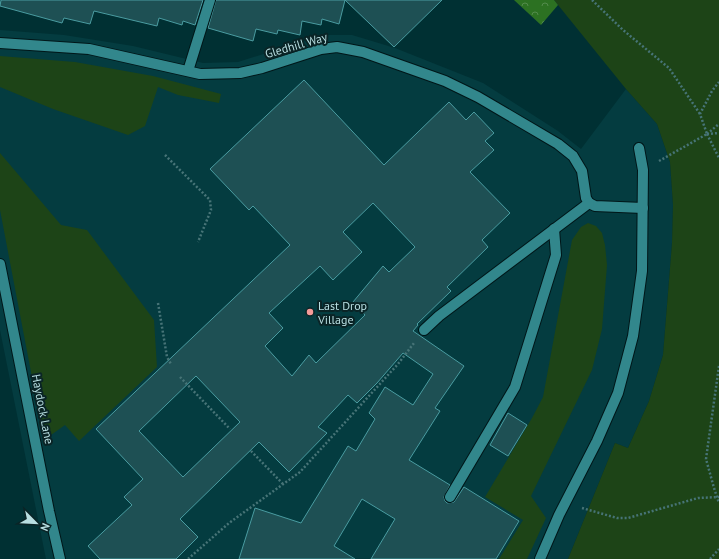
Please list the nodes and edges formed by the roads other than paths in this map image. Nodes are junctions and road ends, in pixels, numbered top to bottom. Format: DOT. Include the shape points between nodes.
graph roads {
  1 [pos="210,0"];
  2 [pos="0,43"];
  3 [pos="188,71"];
  4 [pos="639,148"];
  5 [pos="589,203"];
  6 [pos="644,208"];
  7 [pos="554,229"];
  8 [pos="0,264"];
  9 [pos="424,330"];
  10 [pos="450,497"];
  11 [pos="60,559"];
  12 [pos="540,559"];
  1 -- 3 [label="street"];
  2 -- 3 [label="street, Gledhill Way" via="89,49"];
  3 -- 5 [label="street, Gledhill Way" via="200,74 240,73 321,49 337,47 363,52 445,81 478,97 558,144 573,156 582,171"];
  4 -- 6 [label="street" via="643,170"];
  5 -- 6 [label="street" via="595,206"];
  5 -- 7 [label="street"];
  6 -- 12 [label="street" via="642,271 633,336 618,393"];
  7 -- 9 [label="street"];
  7 -- 10 [label="street" via="556,255 515,387"];
  8 -- 11 [label="street, Haydock Lane"];
}
